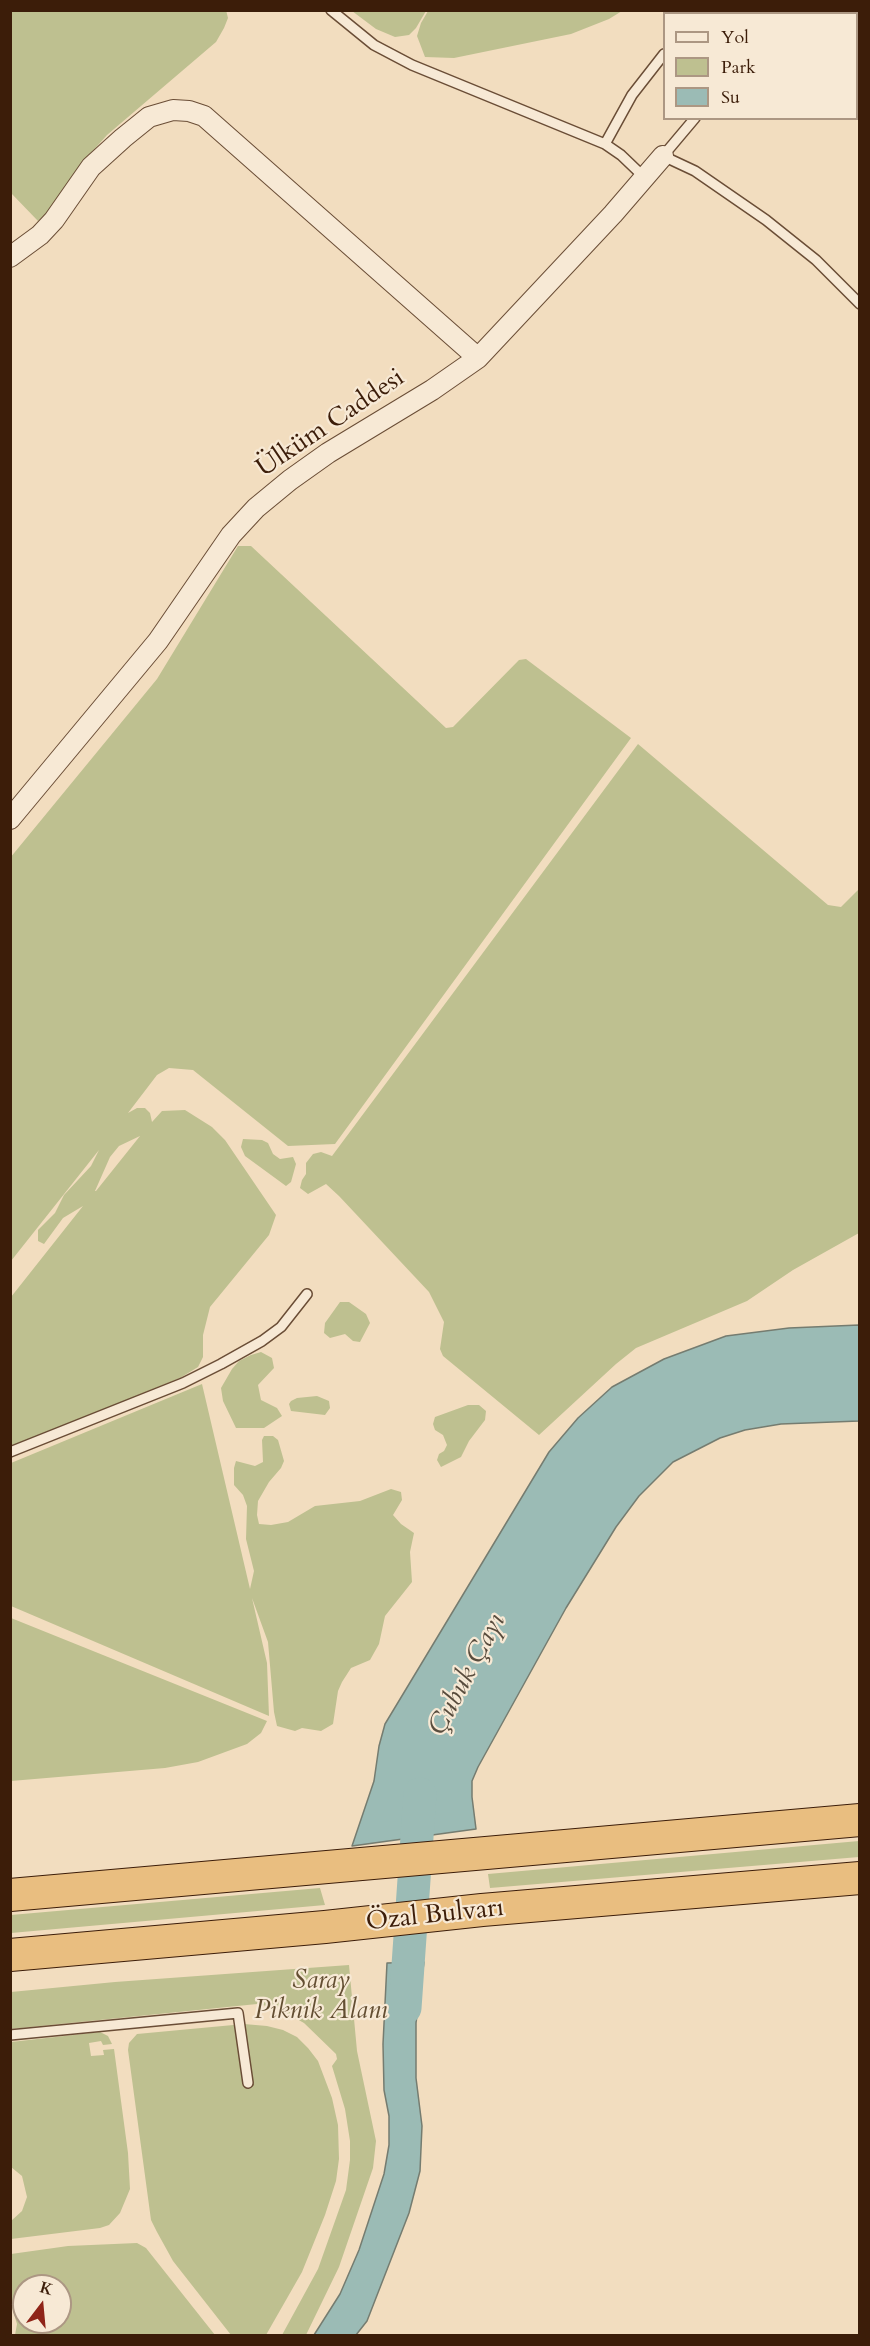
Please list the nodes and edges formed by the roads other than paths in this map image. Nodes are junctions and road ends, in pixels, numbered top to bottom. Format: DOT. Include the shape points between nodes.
graph roads {
  1 [pos="331,10"];
  2 [pos="663,55"];
  3 [pos="693,120"];
  4 [pos="605,144"];
  5 [pos="663,156"];
  6 [pos="645,178"];
  7 [pos="10,256"];
  8 [pos="860,304"];
  9 [pos="478,358"];
  10 [pos="10,819"];
  11 [pos="307,1294"];
  12 [pos="10,1452"];
  13 [pos="860,1820"];
  14 [pos="860,1878"];
  15 [pos="10,1895"];
  16 [pos="10,1955"];
  17 [pos="10,2035"];
  18 [pos="248,2083"];
  1 -- 4 [label="lane" via="374,45 412,65"];
  2 -- 4 [label="lane" via="632,95"];
  3 -- 5 [label="lane"];
  4 -- 6 [label="lane"];
  5 -- 6 [label="street, Ülküm Caddesi"];
  5 -- 8 [label="lane" via="695,171 766,220 816,260"];
  6 -- 9 [label="street, Ülküm Caddesi"];
  7 -- 9 [label="street" via="40,235 91,167 123,138 149,117 189,111 204,116"];
  9 -- 10 [label="street, Ülküm Caddesi" via="328,453 256,508 231,535 152,649"];
  11 -- 12 [label="lane" via="281,1327 221,1364"];
  13 -- 15 [label="highway"];
  14 -- 16 [label="highway, Özal Bulvarı"];
  17 -- 18 [label="lane" via="238,2013"];
}
